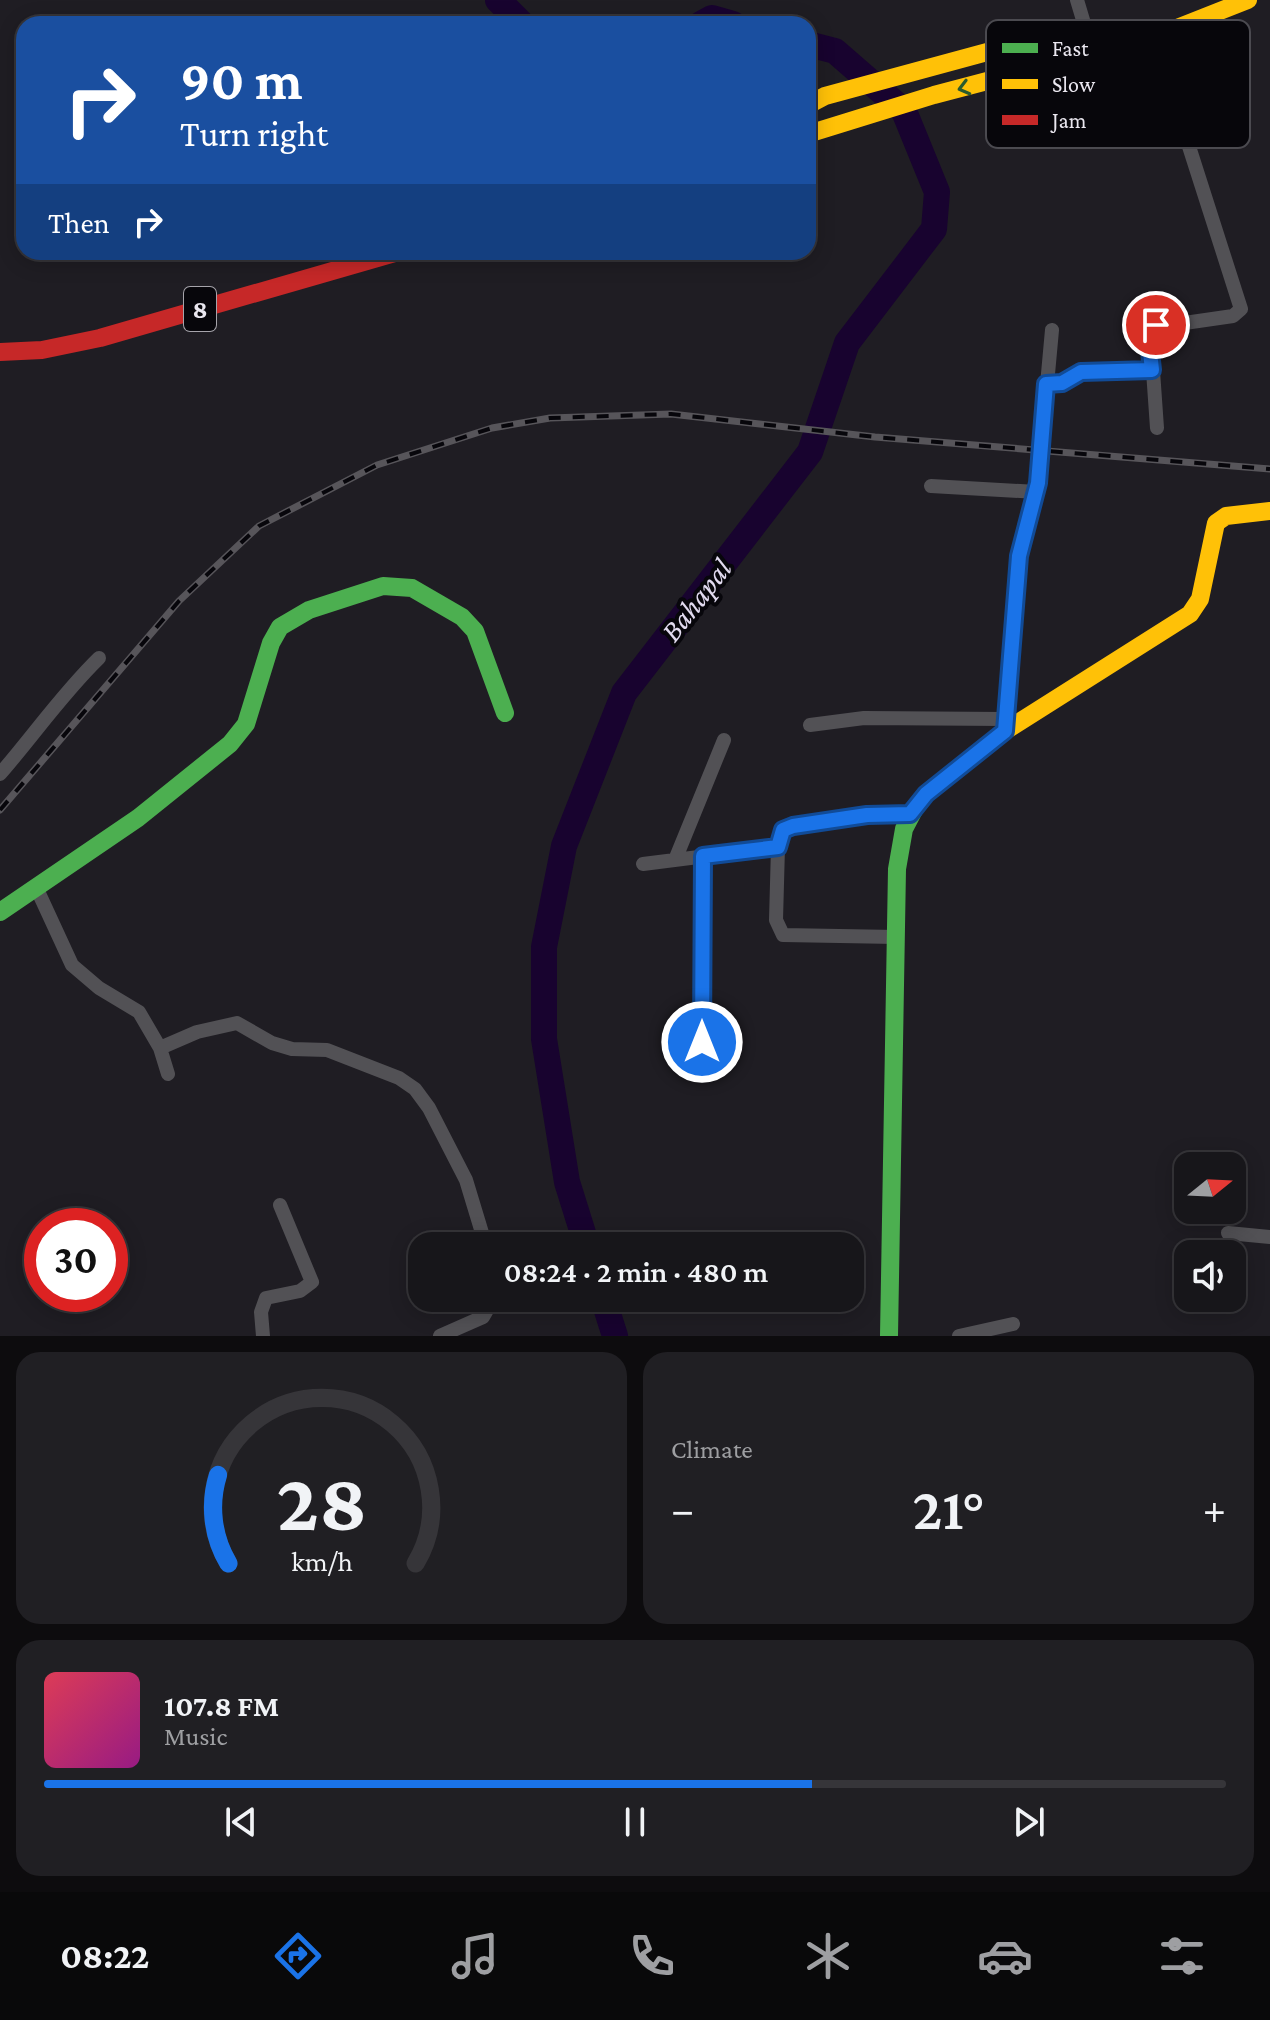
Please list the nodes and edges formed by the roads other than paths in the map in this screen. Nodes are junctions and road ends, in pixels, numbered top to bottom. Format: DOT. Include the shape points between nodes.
graph roads {
  1 [pos="1077,0"];
  2 [pos="1248,0"];
  3 [pos="1083,20"];
  4 [pos="1197,20"];
  5 [pos="986,52"];
  6 [pos="986,81"];
  7 [pos="816,100"];
  8 [pos="816,131"];
  9 [pos="1190,148"];
  10 [pos="370,260"];
  11 [pos="1052,330"];
  12 [pos="0,352"];
  13 [pos="1152,370"];
  14 [pos="1046,384"];
  15 [pos="1157,428"];
  16 [pos="931,486"];
  17 [pos="1037,492"];
  18 [pos="1270,511"];
  19 [pos="99,658"];
  20 [pos="505,713"];
  21 [pos="810,725"];
  22 [pos="1004,725"];
  23 [pos="724,740"];
  24 [pos="0,774"];
  25 [pos="910,814"];
  26 [pos="778,847"];
  27 [pos="703,856"];
  28 [pos="675,860"];
  29 [pos="643,864"];
  30 [pos="36,887"];
  31 [pos="0,912"];
  32 [pos="896,937"];
  33 [pos="702,1042"];
  34 [pos="160,1048"];
  35 [pos="168,1074"];
  36 [pos="280,1205"];
  37 [pos="482,1232"];
  38 [pos="1228,1233"];
  39 [pos="1270,1237"];
  40 [pos="486,1312"];
  41 [pos="1013,1324"];
  42 [pos="263,1336"];
  43 [pos="440,1336"];
  44 [pos="889,1336"];
  45 [pos="959,1336"];
  1 -- 3 [label="street"];
  2 -- 4 [label="main road"];
  5 -- 7 [label="main road"];
  6 -- 8 [label="main road, one-way"];
  9 -- 13 [label="street" via="1241,309 1233,316 1153,326 1148,333"];
  10 -- 12 [label="main road, 8" via="100,338"];
  11 -- 14 [label="street"];
  13 -- 14 [label="street" via="1081,372 1062,383"];
  13 -- 15 [label="street"];
  14 -- 17 [label="street"];
  16 -- 17 [label="street"];
  17 -- 22 [label="street" via="1019,556"];
  18 -- 22 [label="main road" via="1226,516 1216,523 1200,599 1190,614"];
  19 -- 24 [label="street" via="62,695"];
  20 -- 30 [label="main road" via="475,631 462,617 412,588 383,586 309,610 280,627 246,724 230,744 138,818"];
  21 -- 22 [label="street" via="864,718"];
  22 -- 25 [label="main road"];
  23 -- 28 [label="street"];
  25 -- 26 [label="street" via="793,826 783,830"];
  25 -- 32 [label="main road" via="899,851"];
  26 -- 27 [label="street"];
  26 -- 32 [label="street" via="776,920 783,935"];
  27 -- 28 [label="street"];
  27 -- 33 [label="street"];
  28 -- 29 [label="street"];
  30 -- 31 [label="main road"];
  30 -- 34 [label="street" via="72,965 139,1012"];
  32 -- 44 [label="main road"];
  34 -- 35 [label="street"];
  34 -- 37 [label="street" via="237,1023 272,1043 327,1050 399,1078 415,1089 466,1180"];
  36 -- 42 [label="street" via="312,1282 300,1291 266,1298"];
  38 -- 39 [label="street"];
  40 -- 43 [label="street"];
  41 -- 45 [label="street"];
}
